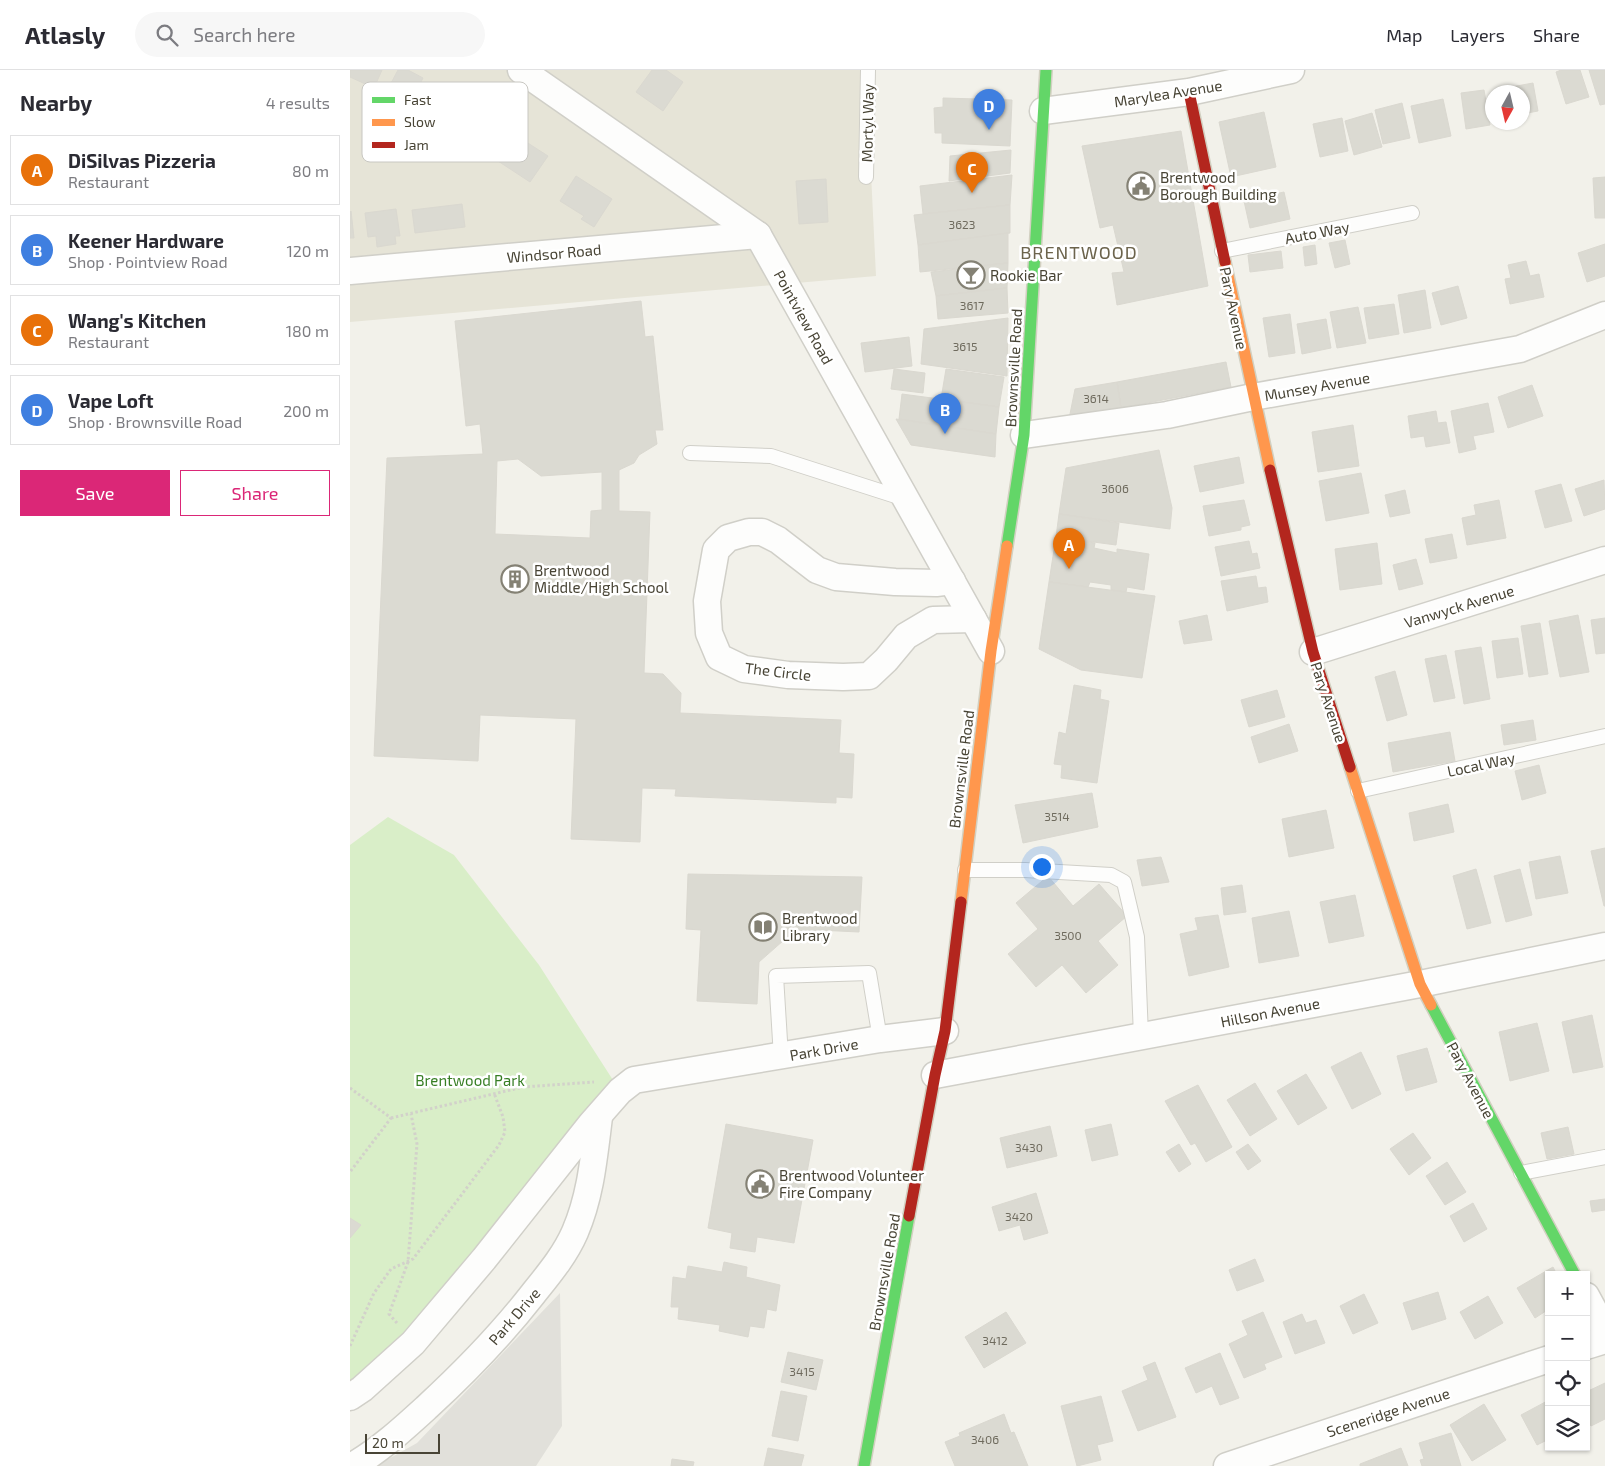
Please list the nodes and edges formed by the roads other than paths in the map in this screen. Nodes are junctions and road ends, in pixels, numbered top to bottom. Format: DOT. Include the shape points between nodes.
graph roads {
  1 [pos="521,70"];
  2 [pos="868,70"];
  3 [pos="1046,70"];
  4 [pos="1291,70"];
  5 [pos="1189,92"];
  6 [pos="1043,111"];
  7 [pos="866,177"];
  8 [pos="1412,213"];
  9 [pos="758,235"];
  10 [pos="1222,251"];
  11 [pos="350,270"];
  12 [pos="1605,315"];
  13 [pos="1253,397"];
  14 [pos="1024,435"];
  15 [pos="690,453"];
  16 [pos="906,499"];
  17 [pos="1605,560"];
  18 [pos="952,581"];
  19 [pos="973,619"];
  20 [pos="991,650"];
  21 [pos="1313,652"];
  22 [pos="1605,736"];
  23 [pos="1358,791"];
  24 [pos="965,870"];
  25 [pos="1605,946"];
  26 [pos="1420,984"];
  27 [pos="946,1031"];
  28 [pos="1141,1036"];
  29 [pos="880,1039"];
  30 [pos="781,1057"];
  31 [pos="935,1075"];
  32 [pos="599,1117"];
  33 [pos="1605,1157"];
  34 [pos="1520,1173"];
  35 [pos="1573,1271"];
  36 [pos="1590,1303"];
  37 [pos="1605,1331"];
  38 [pos="1605,1340"];
  39 [pos="1590,1345"];
  40 [pos="1545,1360"];
  41 [pos="350,1396"];
  42 [pos="352,1466"];
  43 [pos="864,1466"];
  44 [pos="1227,1466"];
  1 -- 9 [label="street, Pointview Road"];
  2 -- 7 [label="lane, Mortyl Way"];
  3 -- 6 [label="main road, Brownsville Road"];
  4 -- 5 [label="street, Marylea Avenue"];
  5 -- 6 [label="street, Marylea Avenue"];
  5 -- 10 [label="main road, Pary Avenue"];
  6 -- 14 [label="main road, Brownsville Road"];
  8 -- 10 [label="lane, Auto Way"];
  9 -- 11 [label="street, Windsor Road"];
  9 -- 16 [label="street, Pointview Road"];
  10 -- 13 [label="main road, Pary Avenue"];
  12 -- 13 [label="street, Munsey Avenue" via="1520,349"];
  13 -- 14 [label="street, Munsey Avenue" via="1167,415"];
  13 -- 21 [label="main road, Pary Avenue"];
  14 -- 20 [label="main road, Brownsville Road"];
  15 -- 16 [label="lane" via="771,456"];
  16 -- 18 [label="street, Pointview Road"];
  17 -- 21 [label="street, Vanwyck Avenue"];
  18 -- 19 [label="street, Pointview Road"];
  18 -- 19 [label="street, The Circle" via="895,582 836,577 817,570 778,540 762,532 749,532 728,538 716,550 707,601 709,633 719,657 744,669 788,675 869,676 906,636 933,620"];
  19 -- 20 [label="street, Pointview Road"];
  20 -- 24 [label="main road, Brownsville Road"];
  21 -- 23 [label="main road, Pary Avenue"];
  22 -- 23 [label="lane, Local Way"];
  23 -- 26 [label="main road, Pary Avenue"];
  24 -- 27 [label="main road, Brownsville Road"];
  24 -- 28 [label="lane" via="1111,875 1124,882 1137,937"];
  25 -- 26 [label="street, Hillson Avenue"];
  26 -- 28 [label="street, Hillson Avenue"];
  26 -- 34 [label="main road, Pary Avenue"];
  27 -- 29 [label="street, Park Drive"];
  27 -- 31 [label="main road, Brownsville Road"];
  28 -- 31 [label="street, Hillson Avenue"];
  29 -- 30 [label="street, Park Drive"];
  29 -- 30 [label="lane" via="869,973 776,976"];
  30 -- 32 [label="street, Park Drive" via="634,1080 620,1091"];
  31 -- 43 [label="main road, Brownsville Road"];
  32 -- 41 [label="street" via="413,1343"];
  32 -- 42 [label="street, Park Drive" via="585,1206 560,1260 515,1317 460,1376 404,1428"];
  33 -- 34 [label="lane"];
  34 -- 35 [label="main road, Pary Avenue"];
  36 -- 37 [label="street"];
  38 -- 39 [label="street"];
  40 -- 44 [label="street, Sceneridge Avenue"];
}
